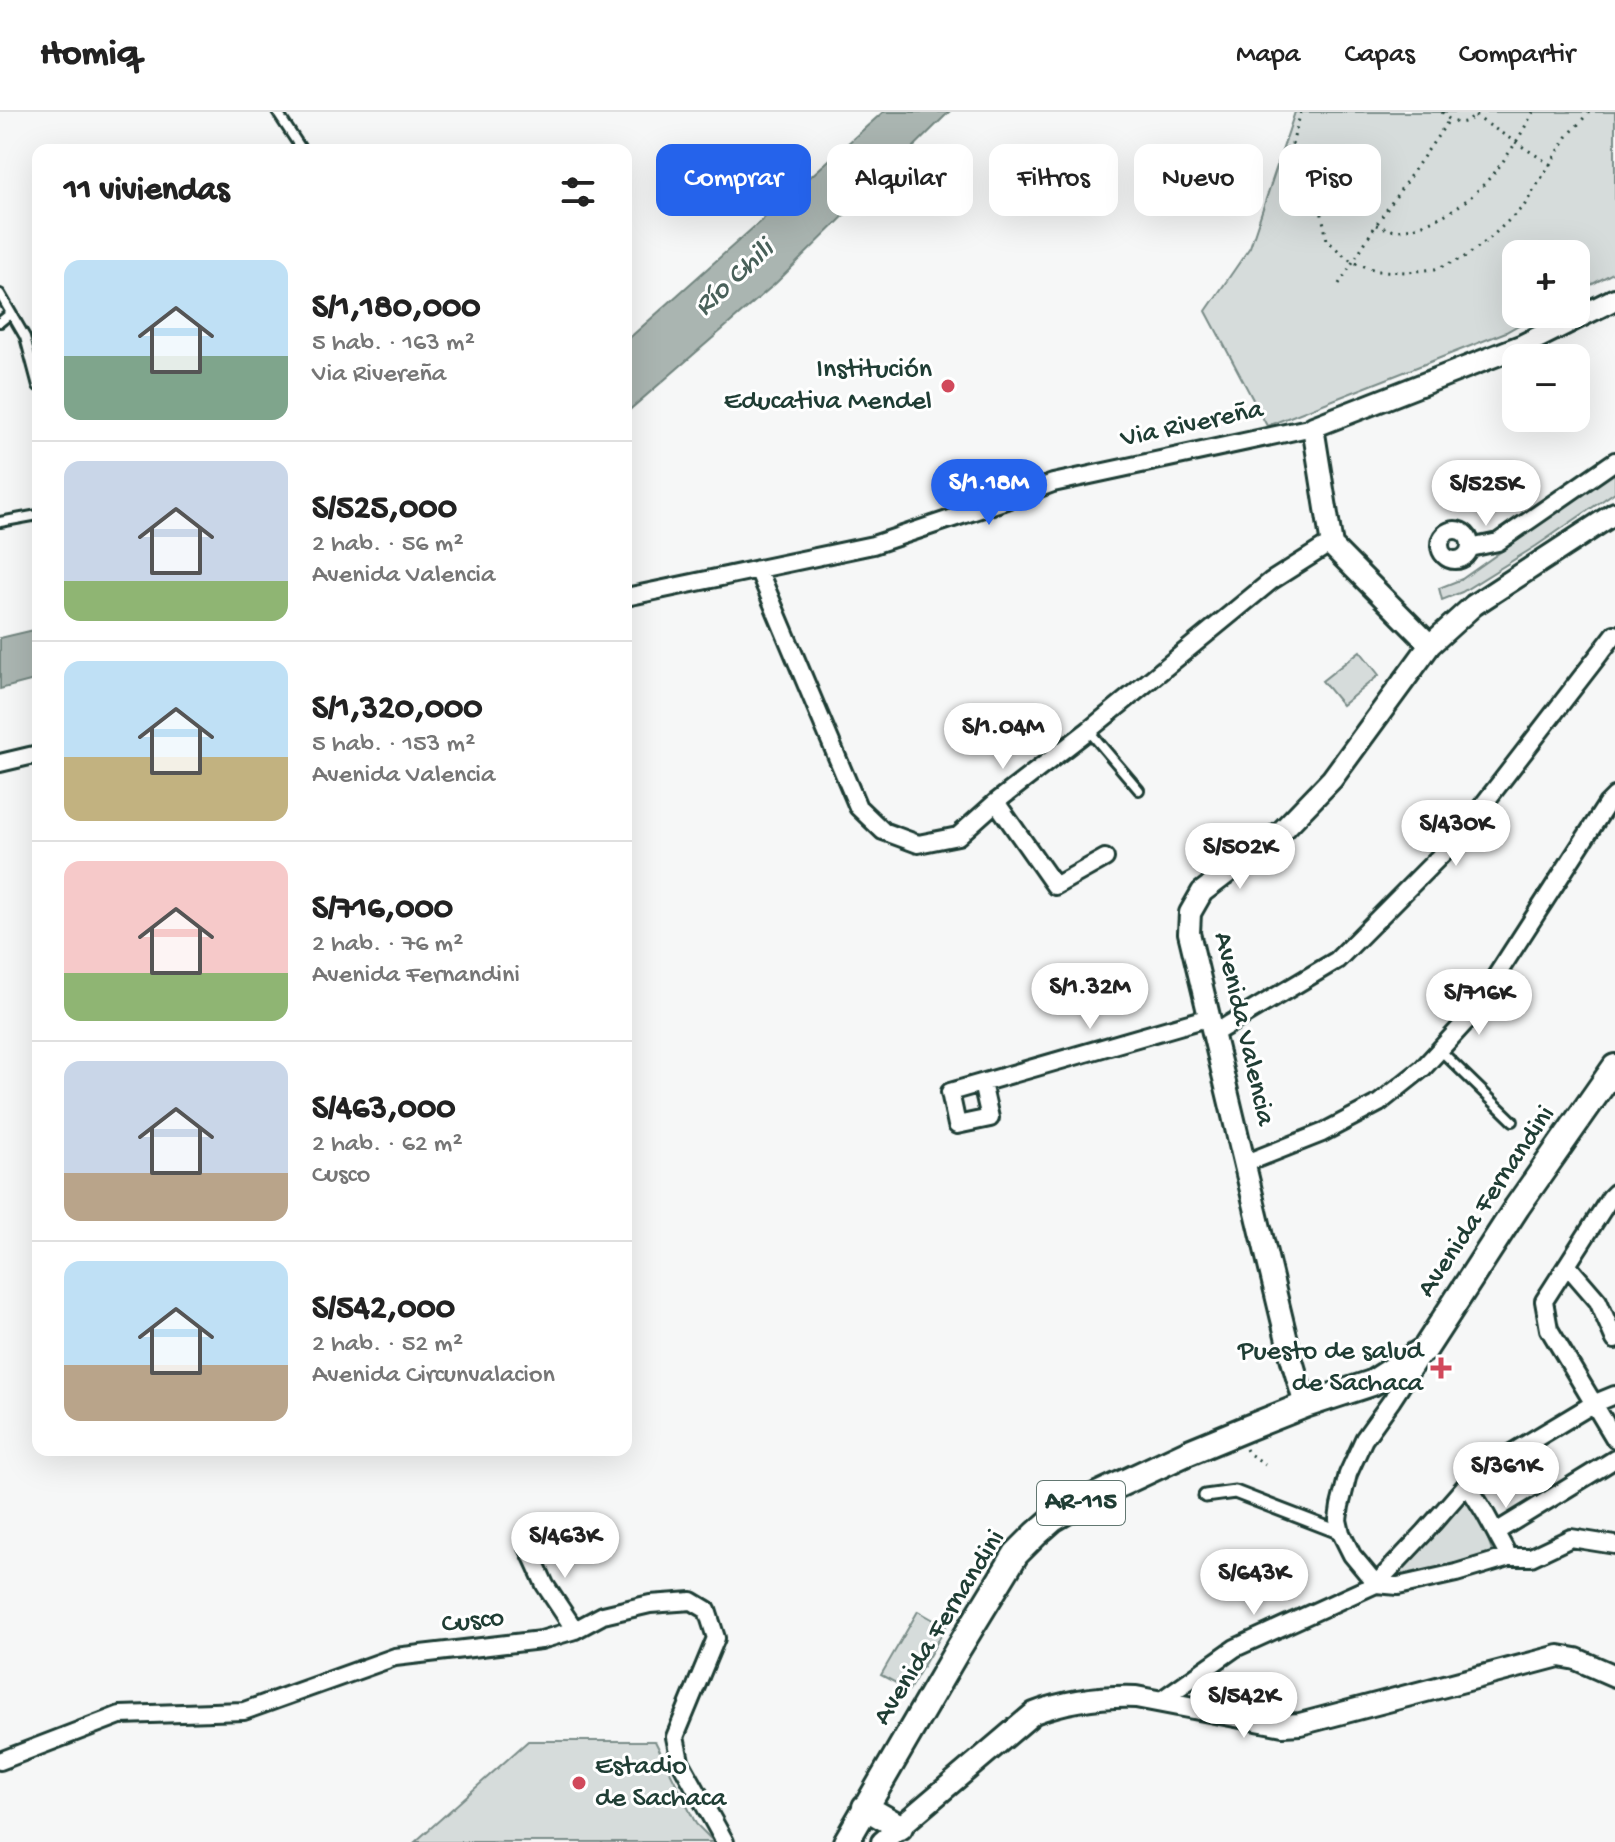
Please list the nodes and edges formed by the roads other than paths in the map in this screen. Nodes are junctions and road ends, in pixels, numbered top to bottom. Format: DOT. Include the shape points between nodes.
graph roads {
  1 [pos="277,112"];
  2 [pos="298,144"];
  3 [pos="0,294"];
  4 [pos="1615,299"];
  5 [pos="11,313"];
  6 [pos="0,322"];
  7 [pos="27,345"];
  8 [pos="32,345"];
  9 [pos="32,364"];
  10 [pos="1313,427"];
  11 [pos="1615,461"];
  12 [pos="1615,513"];
  13 [pos="32,516"];
  14 [pos="0,522"];
  15 [pos="1332,546"];
  16 [pos="1470,548"];
  17 [pos="758,569"];
  18 [pos="632,596"];
  19 [pos="1615,634"];
  20 [pos="1430,645"];
  21 [pos="1089,730"];
  22 [pos="32,755"];
  23 [pos="0,763"];
  24 [pos="1139,790"];
  25 [pos="1615,796"];
  26 [pos="996,802"];
  27 [pos="1105,858"];
  28 [pos="1212,1025"];
  29 [pos="1440,1050"];
  30 [pos="1615,1067"];
  31 [pos="982,1083"];
  32 [pos="1513,1121"];
  33 [pos="1246,1163"];
  34 [pos="1615,1193"];
  35 [pos="1567,1265"];
  36 [pos="1615,1340"];
  37 [pos="1425,1349"];
  38 [pos="1615,1395"];
  39 [pos="1593,1404"];
  40 [pos="1305,1405"];
  41 [pos="1615,1439"];
  42 [pos="1615,1459"];
  43 [pos="1467,1484"];
  44 [pos="1205,1496"];
  45 [pos="1496,1532"];
  46 [pos="1341,1533"];
  47 [pos="527,1545"];
  48 [pos="1615,1545"];
  49 [pos="1509,1557"];
  50 [pos="1376,1584"];
  51 [pos="575,1630"];
  52 [pos="1615,1676"];
  53 [pos="1160,1701"];
  54 [pos="0,1761"];
  55 [pos="865,1807"];
  56 [pos="891,1834"];
  57 [pos="725,1842"];
  58 [pos="846,1842"];
  1 -- 2 [label="lane"];
  3 -- 5 [label="lane"];
  4 -- 10 [label="street, Via Rivereña" via="1523,345"];
  5 -- 6 [label="lane"];
  5 -- 7 [label="lane"];
  7 -- 8 [label="lane"];
  7 -- 9 [label="lane"];
  10 -- 15 [label="street"];
  10 -- 17 [label="street, Via Rivereña" via="1053,483 873,545"];
  11 -- 16 [label="street" via="1498,542"];
  12 -- 20 [label="street, Avenida Valencia" via="1474,605"];
  13 -- 14 [label="lane"];
  15 -- 20 [label="street"];
  15 -- 21 [label="street" via="1271,581"];
  17 -- 18 [label="street, Via Rivereña"];
  17 -- 26 [label="street" via="858,807 883,831 918,844 958,836"];
  19 -- 28 [label="street" via="1456,840 1337,960"];
  20 -- 28 [label="street, Avenida Valencia" via="1332,779 1282,831 1202,892 1190,913 1189,933"];
  21 -- 24 [label="lane"];
  21 -- 26 [label="street"];
  22 -- 23 [label="street"];
  25 -- 29 [label="street" via="1469,1018"];
  26 -- 27 [label="street" via="1055,886"];
  28 -- 31 [label="street"];
  28 -- 33 [label="street, Avenida Valencia"];
  29 -- 32 [label="lane"];
  29 -- 33 [label="street" via="1379,1103"];
  30 -- 37 [label="main road, Avenida Fernandini / AR-115"];
  33 -- 40 [label="street, Avenida Valencia"];
  34 -- 35 [label="street"];
  35 -- 36 [label="street" via="1598,1301"];
  35 -- 39 [label="street" via="1544,1301 1549,1329"];
  37 -- 40 [label="main road, Avenida Fernandini / AR-115" via="1372,1383"];
  37 -- 46 [label="street" via="1364,1439 1348,1474 1338,1520"];
  38 -- 39 [label="street"];
  39 -- 41 [label="street"];
  39 -- 43 [label="street"];
  40 -- 55 [label="main road, Avenida Fernandini / AR-115" via="1084,1501 1036,1534 1016,1554"];
  42 -- 45 [label="street"];
  43 -- 45 [label="street"];
  43 -- 50 [label="street"];
  44 -- 46 [label="street" via="1235,1492"];
  45 -- 49 [label="street"];
  46 -- 50 [label="street"];
  47 -- 51 [label="street"];
  48 -- 49 [label="street" via="1571,1538 1531,1557"];
  49 -- 50 [label="street" via="1398,1586"];
  50 -- 53 [label="street" via="1235,1648"];
  51 -- 54 [label="street, Cusco" via="541,1640 395,1657 244,1711 120,1715"];
  51 -- 57 [label="street, Cusco" via="603,1615 650,1604 692,1601 707,1610 716,1638 675,1737 680,1761"];
  52 -- 53 [label="street" via="1559,1656 1283,1725"];
  53 -- 56 [label="street" via="1114,1696 1034,1713"];
  55 -- 56 [label="main road"];
  55 -- 58 [label="main road, Avenida Fernandini / AR-115"];
}
